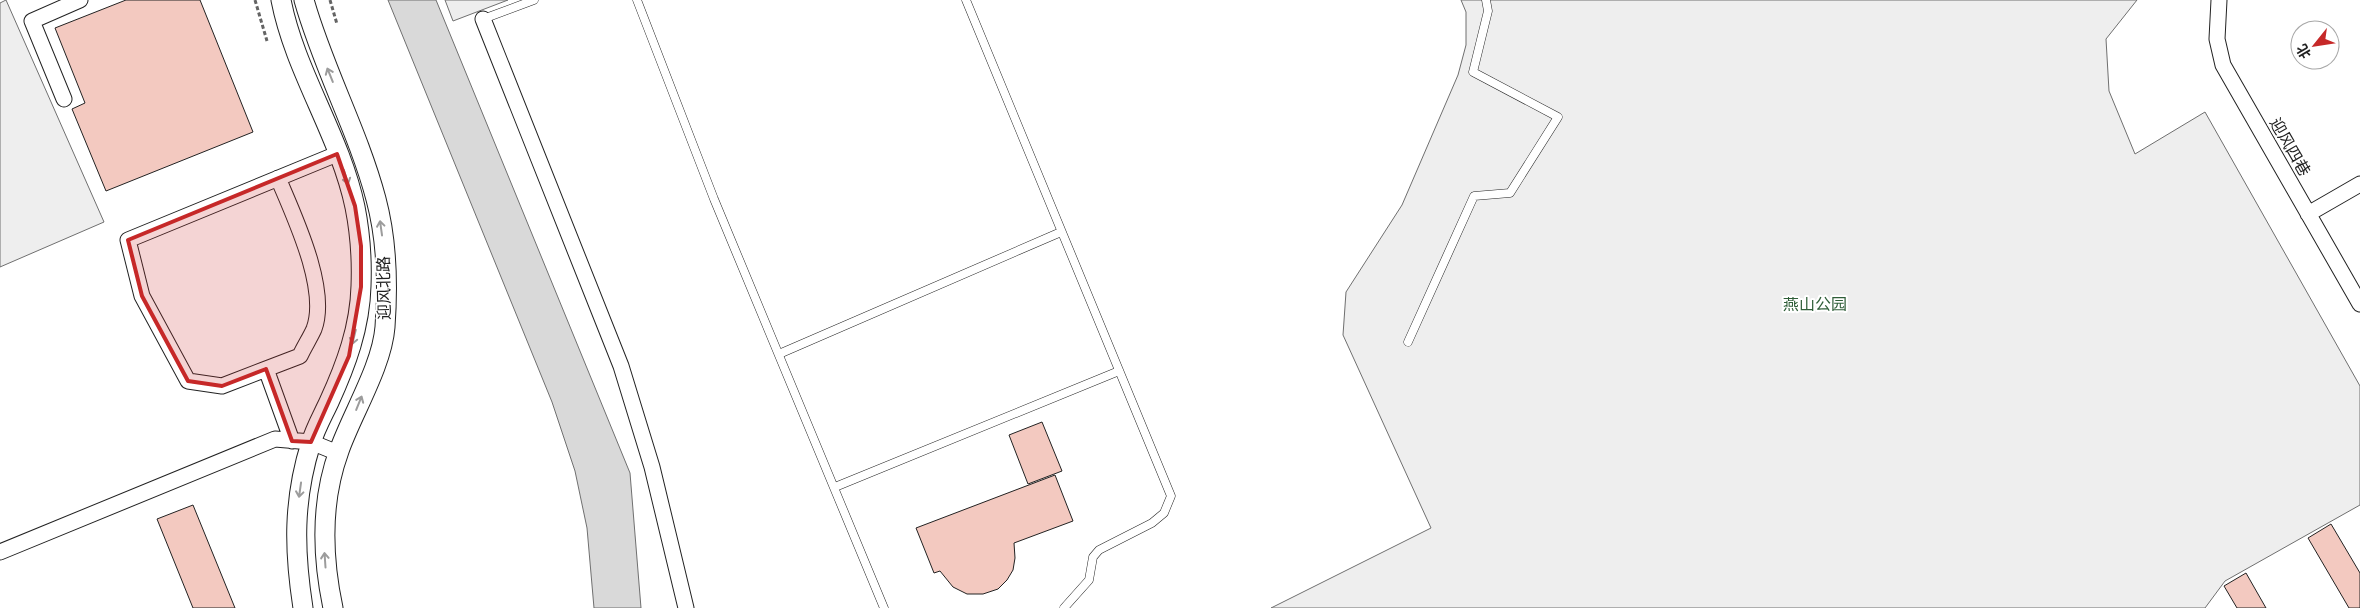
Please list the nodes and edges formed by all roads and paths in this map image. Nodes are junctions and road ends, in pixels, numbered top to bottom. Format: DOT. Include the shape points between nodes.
graph roads {
  1 [pos="80,0"];
  2 [pos="255,0"];
  3 [pos="281,0"];
  4 [pos="304,0"];
  5 [pos="330,0"];
  6 [pos="534,0"];
  7 [pos="637,0"];
  8 [pos="966,0"];
  9 [pos="1486,0"];
  10 [pos="2219,0"];
  11 [pos="482,19"];
  12 [pos="337,24"];
  13 [pos="266,41"];
  14 [pos="64,99"];
  15 [pos="337,154"];
  16 [pos="278,178"];
  17 [pos="2360,184"];
  18 [pos="2308,214"];
  19 [pos="1061,232"];
  20 [pos="2360,304"];
  21 [pos="1408,342"];
  22 [pos="779,354"];
  23 [pos="266,369"];
  24 [pos="1120,371"];
  25 [pos="292,441"];
  26 [pos="311,442"];
  27 [pos="338,452"];
  28 [pos="835,487"];
  29 [pos="0,552"];
  30 [pos="303,608"];
  31 [pos="333,608"];
  32 [pos="686,608"];
  33 [pos="884,608"];
  34 [pos="1064,608"];
  1 -- 14 [label="street" via="32,21"];
  2 -- 13 [label="path"];
  3 -- 15 [label="street, 迎风北路" via="301,68"];
  27 -- 4 [label="street, 迎风北路, one-way" via="375,365 385,331 388,290 377,201"];
  5 -- 12 [label="path"];
  6 -- 11 [label="lane"];
  7 -- 22 [label="lane"];
  8 -- 19 [label="lane"];
  9 -- 21 [label="lane" via="1488,11 1473,72 1558,117 1510,193 1474,196"];
  10 -- 18 [label="street, 迎风四巷" via="2216,39 2223,65"];
  11 -- 32 [label="street" via="621,366 652,467"];
  15 -- 16 [label="street"];
  15 -- 26 [label="street, 迎风北路, one-way" via="355,206 361,287 349,356"];
  16 -- 23 [label="street" via="302,236 317,290 315,327 300,356"];
  16 -- 23 [label="street" via="128,240 142,296 188,380 222,386"];
  17 -- 18 [label="street"];
  18 -- 20 [label="street, 迎风四巷"];
  19 -- 22 [label="lane"];
  19 -- 24 [label="lane"];
  22 -- 28 [label="lane"];
  23 -- 25 [label="street"];
  24 -- 28 [label="lane"];
  24 -- 34 [label="lane" via="1171,496 1164,513 1152,523 1099,550 1093,557 1089,580"];
  25 -- 26 [label="street"];
  25 -- 29 [label="street" via="275,440"];
  26 -- 27 [label="street"];
  26 -- 30 [label="street, 迎风北路, one-way" via="300,485 295,530"];
  31 -- 27 [label="street, 迎风北路, one-way" via="326,573 323,529"];
  28 -- 33 [label="lane"];
}
